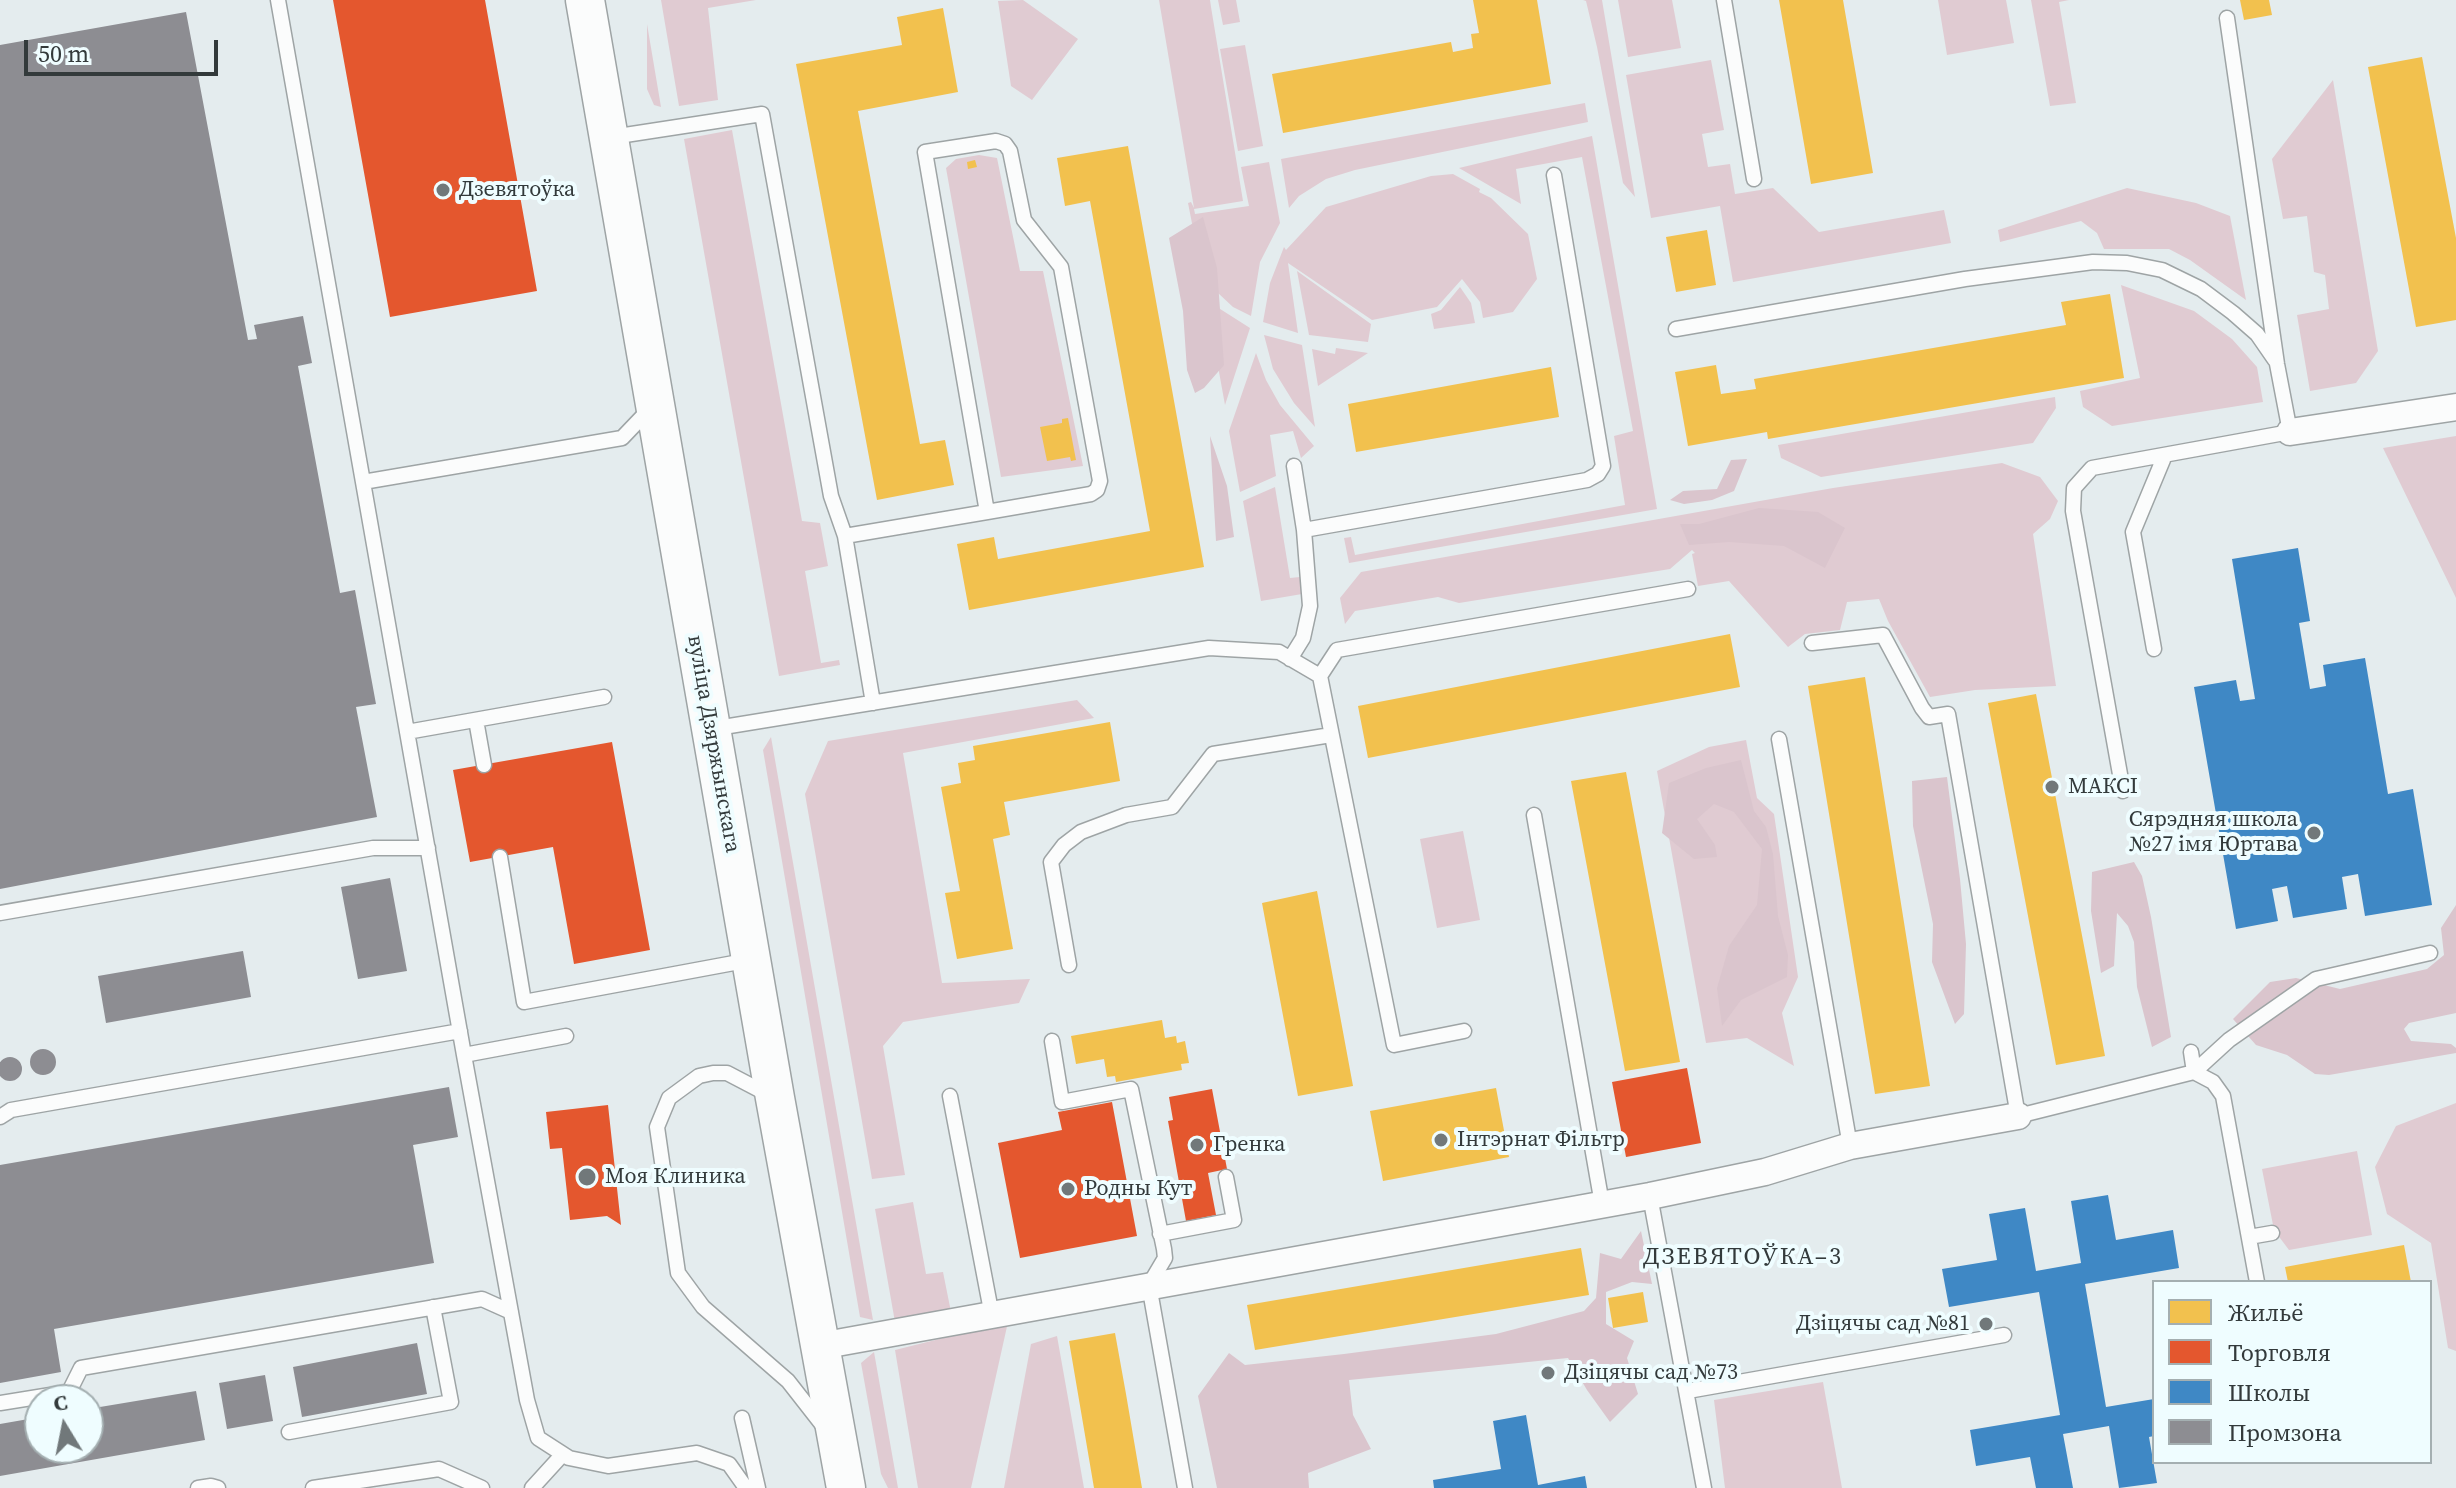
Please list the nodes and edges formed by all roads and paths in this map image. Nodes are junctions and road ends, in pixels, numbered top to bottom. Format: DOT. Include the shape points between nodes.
graph roads {
  1 [pos="278,0"];
  2 [pos="585,0"];
  3 [pos="1724,0"];
  4 [pos="2227,18"];
  5 [pos="608,137"];
  6 [pos="1554,175"];
  7 [pos="1754,179"];
  8 [pos="1676,329"];
  9 [pos="2277,364"];
  10 [pos="649,374"];
  11 [pos="2456,407"];
  12 [pos="2290,432"];
  13 [pos="2165,455"];
  14 [pos="1294,466"];
  15 [pos="363,482"];
  16 [pos="987,512"];
  17 [pos="1304,530"];
  18 [pos="845,536"];
  19 [pos="1688,589"];
  20 [pos="1812,643"];
  21 [pos="2154,649"];
  22 [pos="1290,659"];
  23 [pos="1320,676"];
  24 [pos="604,697"];
  25 [pos="873,703"];
  26 [pos="476,720"];
  27 [pos="711,729"];
  28 [pos="407,732"];
  29 [pos="1331,735"];
  30 [pos="1779,739"];
  31 [pos="484,765"];
  32 [pos="2123,791"];
  33 [pos="1534,815"];
  34 [pos="428,848"];
  35 [pos="500,857"];
  36 [pos="0,913"];
  37 [pos="2430,953"];
  38 [pos="733,964"];
  39 [pos="1069,965"];
  40 [pos="460,1031"];
  41 [pos="1464,1031"];
  42 [pos="566,1036"];
  43 [pos="1052,1041"];
  44 [pos="2191,1052"];
  45 [pos="464,1055"];
  46 [pos="2194,1072"];
  47 [pos="950,1096"];
  48 [pos="775,1098"];
  49 [pos="2018,1116"];
  50 [pos="0,1117"];
  51 [pos="1850,1146"];
  52 [pos="1226,1177"];
  53 [pos="1650,1196"];
  54 [pos="1602,1204"];
  55 [pos="2272,1233"];
  56 [pos="1160,1234"];
  57 [pos="2249,1237"];
  58 [pos="2257,1280"];
  59 [pos="1149,1285"];
  60 [pos="433,1307"];
  61 [pos="511,1312"];
  62 [pos="992,1316"];
  63 [pos="2004,1335"];
  64 [pos="820,1346"];
  65 [pos="1688,1391"];
  66 [pos="0,1403"];
  67 [pos="742,1418"];
  68 [pos="289,1432"];
  69 [pos="838,1444"];
  70 [pos="563,1454"];
  71 [pos="198,1488"];
  72 [pos="218,1488"];
  73 [pos="313,1488"];
  74 [pos="482,1488"];
  75 [pos="532,1488"];
  76 [pos="746,1488"];
  77 [pos="758,1488"];
  78 [pos="846,1488"];
  79 [pos="1185,1488"];
  80 [pos="1704,1488"];
  1 -- 15 [label="lane"];
  2 -- 5 [label="main road, вуліца Дзяржынскага"];
  3 -- 7 [label="lane"];
  4 -- 9 [label="lane"];
  5 -- 10 [label="main road, вуліца Дзяржынскага"];
  5 -- 18 [label="lane" via="762,114 831,496"];
  6 -- 17 [label="lane" via="1603,466 1598,474"];
  8 -- 9 [label="lane" via="1965,279 2093,262 2127,263 2162,270 2201,289 2257,334"];
  9 -- 12 [label="lane"];
  10 -- 15 [label="lane" via="644,415 622,438"];
  10 -- 27 [label="main road, вуліца Дзяржынскага"];
  11 -- 12 [label="street"];
  12 -- 13 [label="lane"];
  13 -- 21 [label="lane" via="2133,532"];
  13 -- 32 [label="lane" via="2092,468 2074,488 2073,511"];
  14 -- 17 [label="lane"];
  15 -- 28 [label="lane"];
  16 -- 16 [label="lane" via="925,152 996,141 1010,151 1024,220 1061,267 1100,481 1091,494"];
  16 -- 18 [label="lane"];
  17 -- 22 [label="lane" via="1310,606 1303,638"];
  18 -- 25 [label="lane"];
  19 -- 23 [label="lane" via="1337,650"];
  20 -- 49 [label="lane" via="1883,635 1929,717 1948,714"];
  22 -- 23 [label="lane"];
  22 -- 25 [label="lane" via="1279,652 1209,648"];
  23 -- 29 [label="lane"];
  24 -- 26 [label="lane"];
  25 -- 27 [label="lane"];
  26 -- 28 [label="lane"];
  26 -- 31 [label="lane"];
  27 -- 38 [label="main road, вуліца Дзяржынскага"];
  28 -- 34 [label="lane"];
  29 -- 39 [label="lane" via="1213,754 1172,807 1126,815 1081,832 1064,845 1051,862"];
  29 -- 41 [label="lane" via="1394,1045"];
  30 -- 51 [label="lane"];
  33 -- 54 [label="lane"];
  34 -- 36 [label="lane" via="373,848"];
  34 -- 40 [label="lane"];
  35 -- 38 [label="lane" via="524,1002"];
  37 -- 46 [label="lane" via="2316,979 2229,1040"];
  38 -- 48 [label="main road, вуліца Дзяржынскага"];
  40 -- 45 [label="lane"];
  40 -- 50 [label="lane" via="11,1110"];
  42 -- 45 [label="lane"];
  43 -- 56 [label="lane" via="1062,1102 1131,1089"];
  44 -- 46 [label="lane"];
  45 -- 61 [label="lane"];
  46 -- 49 [label="lane"];
  46 -- 57 [label="lane" via="2213,1082 2223,1096"];
  47 -- 62 [label="lane"];
  48 -- 64 [label="main road, вуліца Дзяржынскага"];
  48 -- 69 [label="lane" via="727,1073 699,1076 669,1098 657,1127 678,1273 703,1307 788,1381"];
  49 -- 51 [label="street"];
  51 -- 53 [label="street" via="1765,1172"];
  52 -- 56 [label="lane" via="1234,1220"];
  53 -- 54 [label="street"];
  53 -- 65 [label="lane"];
  54 -- 59 [label="street"];
  55 -- 57 [label="lane"];
  56 -- 59 [label="lane" via="1165,1258"];
  57 -- 58 [label="lane"];
  59 -- 62 [label="street"];
  59 -- 79 [label="lane"];
  60 -- 61 [label="lane" via="482,1299"];
  60 -- 66 [label="lane" via="81,1368 69,1392"];
  60 -- 68 [label="lane" via="451,1402"];
  61 -- 70 [label="lane" via="538,1438"];
  62 -- 64 [label="street"];
  63 -- 65 [label="lane"];
  64 -- 69 [label="main road, вуліца Дзяржынскага"];
  65 -- 80 [label="lane"];
  67 -- 77 [label="lane"];
  69 -- 78 [label="main road, вуліца Дзяржынскага"];
  70 -- 75 [label="lane"];
  70 -- 76 [label="lane" via="608,1466 697,1453 729,1464"];
  71 -- 72 [label="lane"];
  73 -- 74 [label="lane" via="439,1469"];
}
